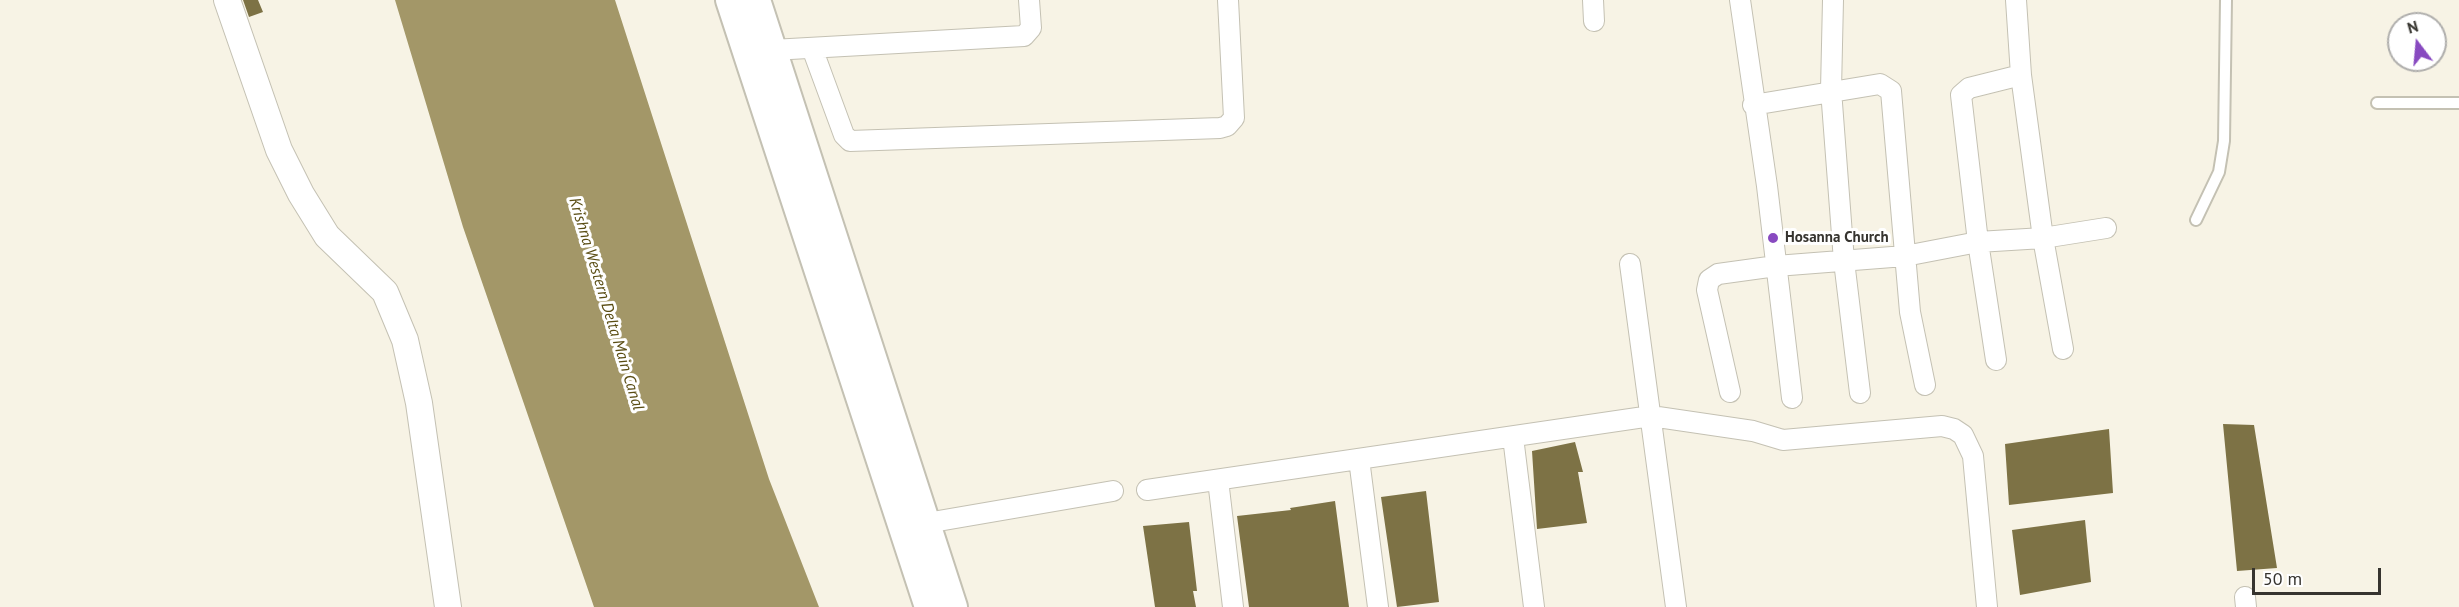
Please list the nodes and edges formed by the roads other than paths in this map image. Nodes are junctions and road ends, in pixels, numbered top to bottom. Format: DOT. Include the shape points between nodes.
graph roads {
  1 [pos="227,0"];
  2 [pos="730,0"];
  3 [pos="756,0"];
  4 [pos="1029,0"];
  5 [pos="1228,0"];
  6 [pos="1593,0"];
  7 [pos="1740,0"];
  8 [pos="1833,0"];
  9 [pos="2016,0"];
  10 [pos="2226,0"];
  11 [pos="1594,21"];
  12 [pos="812,48"];
  13 [pos="772,50"];
  14 [pos="2021,75"];
  15 [pos="1831,90"];
  16 [pos="2377,103"];
  17 [pos="2459,103"];
  18 [pos="1754,105"];
  19 [pos="788,142"];
  20 [pos="2196,220"];
  21 [pos="2106,228"];
  22 [pos="2043,238"];
  23 [pos="1978,242"];
  24 [pos="1905,256"];
  25 [pos="1844,261"];
  26 [pos="1630,264"];
  27 [pos="1776,266"];
  28 [pos="2062,349"];
  29 [pos="1996,360"];
  30 [pos="1925,385"];
  31 [pos="1730,392"];
  32 [pos="1860,393"];
  33 [pos="1792,398"];
  34 [pos="1651,416"];
  35 [pos="1513,437"];
  36 [pos="1359,459"];
  37 [pos="1218,480"];
  38 [pos="1113,490"];
  39 [pos="1147,490"];
  40 [pos="915,524"];
  41 [pos="448,607"];
  42 [pos="929,607"];
  43 [pos="954,607"];
  44 [pos="1233,607"];
  45 [pos="1378,607"];
  46 [pos="1534,607"];
  47 [pos="1676,607"];
  48 [pos="1987,607"];
  1 -- 41 [label="street" via="279,150 301,194 327,236 385,292 405,340 419,403"];
  2 -- 19 [label="main road"];
  3 -- 13 [label="main road"];
  4 -- 12 [label="street" via="1031,28 1024,36"];
  5 -- 12 [label="street" via="1234,118 1220,128 850,141 844,135"];
  6 -- 11 [label="street"];
  7 -- 18 [label="street"];
  8 -- 15 [label="street"];
  9 -- 14 [label="street"];
  10 -- 20 [label="lane" via="2224,141 2219,172"];
  12 -- 13 [label="street"];
  13 -- 19 [label="main road"];
  14 -- 22 [label="street"];
  14 -- 23 [label="street" via="1969,88 1961,95"];
  15 -- 18 [label="street"];
  15 -- 24 [label="street" via="1880,84 1891,91"];
  15 -- 25 [label="street"];
  16 -- 17 [label="lane"];
  18 -- 27 [label="street"];
  19 -- 40 [label="main road"];
  21 -- 22 [label="street"];
  22 -- 23 [label="street"];
  22 -- 28 [label="street"];
  23 -- 24 [label="street"];
  23 -- 29 [label="street"];
  24 -- 25 [label="street"];
  24 -- 30 [label="street" via="1910,312"];
  25 -- 27 [label="street"];
  25 -- 32 [label="street"];
  26 -- 34 [label="street"];
  27 -- 31 [label="street" via="1718,274 1709,280 1707,290"];
  27 -- 33 [label="street"];
  34 -- 35 [label="street"];
  34 -- 47 [label="street"];
  34 -- 48 [label="street" via="1753,431 1783,440 1926,426 1954,429 1969,444 1973,456"];
  35 -- 36 [label="street"];
  35 -- 46 [label="street"];
  36 -- 37 [label="street"];
  36 -- 45 [label="street"];
  37 -- 39 [label="street"];
  37 -- 44 [label="street"];
  38 -- 40 [label="street"];
  40 -- 42 [label="main road"];
  40 -- 43 [label="main road"];
}
